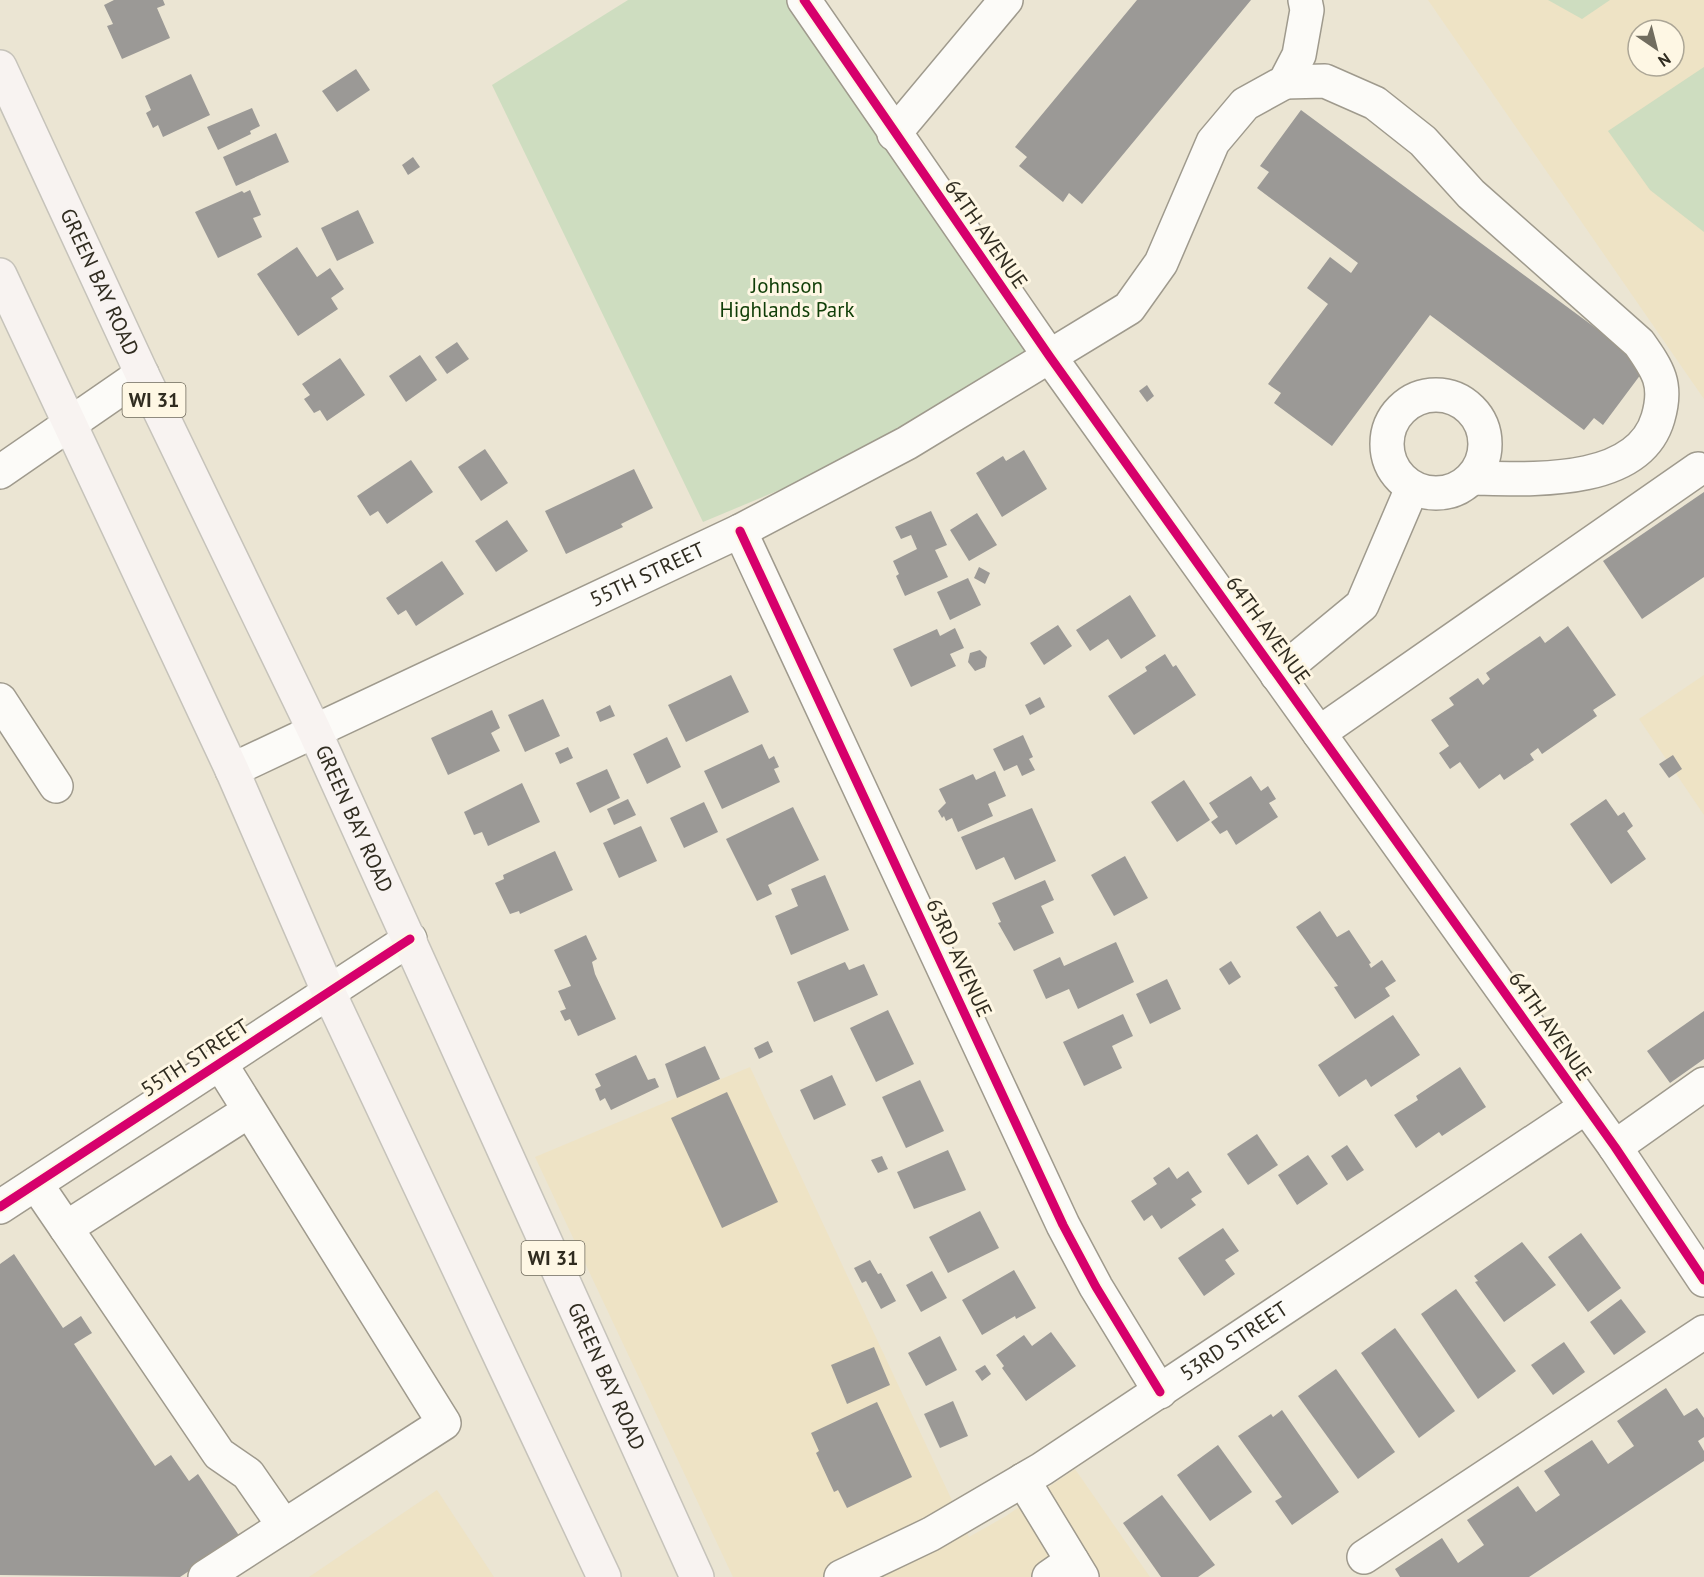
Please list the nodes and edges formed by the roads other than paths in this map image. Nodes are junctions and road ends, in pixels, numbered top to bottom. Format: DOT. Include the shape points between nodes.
graph roads {
  1 [pos="804,0"];
  2 [pos="1006,0"];
  3 [pos="1305,0"];
  4 [pos="0,67"];
  5 [pos="1285,82"];
  6 [pos="894,134"];
  7 [pos="0,275"];
  8 [pos="1050,357"];
  9 [pos="142,374"];
  10 [pos="69,425"];
  11 [pos="1698,469"];
  12 [pos="0,472"];
  13 [pos="1472,478"];
  14 [pos="1412,488"];
  15 [pos="740,531"];
  16 [pos="1277,675"];
  17 [pos="0,700"];
  18 [pos="314,730"];
  19 [pos="1320,733"];
  20 [pos="232,770"];
  21 [pos="56,786"];
  22 [pos="410,939"];
  23 [pos="329,993"];
  24 [pos="220,1063"];
  25 [pos="1704,1084"];
  26 [pos="1586,1107"];
  27 [pos="249,1111"];
  28 [pos="1615,1147"];
  29 [pos="36,1184"];
  30 [pos="0,1207"];
  31 [pos="66,1228"];
  32 [pos="1704,1280"];
  33 [pos="1704,1332"];
  34 [pos="1160,1392"];
  35 [pos="1023,1480"];
  36 [pos="284,1526"];
  37 [pos="1364,1557"];
  38 [pos="1068,1572"];
  39 [pos="205,1577"];
  40 [pos="604,1577"];
  41 [pos="697,1577"];
  42 [pos="841,1577"];
  1 -- 6 [label="street, 64TH AVENUE"];
  2 -- 6 [label="street"];
  3 -- 5 [label="street" via="1307,10 1299,55"];
  4 -- 9 [label="main road, GREEN BAY ROAD / WI 31"];
  5 -- 8 [label="street, 55TH STREET" via="1245,104 1214,142 1161,263 1129,308"];
  5 -- 13 [label="street" via="1326,81 1375,103 1415,135 1471,194 1639,343 1659,372 1664,399 1654,432 1625,460 1593,472 1547,479"];
  6 -- 8 [label="street, 64TH AVENUE"];
  7 -- 10 [label="main road"];
  8 -- 15 [label="street, 55TH STREET" via="907,443"];
  8 -- 16 [label="street, 64TH AVENUE"];
  9 -- 10 [label="street"];
  9 -- 18 [label="main road, GREEN BAY ROAD / WI 31"];
  10 -- 12 [label="street"];
  10 -- 20 [label="main road"];
  11 -- 19 [label="street"];
  13 -- 14 [label="street" via="1444,493"];
  13 -- 14 [label="street" via="1482,464 1485,432 1467,405 1437,394 1406,405 1388,432 1391,464"];
  14 -- 16 [label="street" via="1362,605"];
  15 -- 18 [label="street, 55TH STREET"];
  15 -- 34 [label="street, 63RD AVENUE" via="1063,1225"];
  16 -- 19 [label="street, 64TH AVENUE"];
  17 -- 21 [label="street"];
  18 -- 20 [label="street, 55TH STREET"];
  18 -- 22 [label="main road, GREEN BAY ROAD / WI 31"];
  19 -- 26 [label="street, 64TH AVENUE"];
  20 -- 23 [label="main road"];
  22 -- 23 [label="street, 55TH STREET"];
  22 -- 41 [label="main road, GREEN BAY ROAD / WI 31"];
  23 -- 24 [label="street, 55TH STREET"];
  23 -- 40 [label="main road"];
  24 -- 27 [label="street"];
  24 -- 29 [label="street, 55TH STREET"];
  25 -- 28 [label="street"];
  26 -- 28 [label="street, 64TH AVENUE"];
  26 -- 34 [label="street, 53RD STREET"];
  27 -- 31 [label="street"];
  27 -- 36 [label="street" via="444,1423"];
  28 -- 32 [label="street, 64TH AVENUE"];
  29 -- 30 [label="street, 55TH STREET"];
  29 -- 31 [label="street"];
  31 -- 36 [label="street" via="219,1454 248,1474"];
  33 -- 37 [label="street"];
  34 -- 35 [label="street, 53RD STREET"];
  35 -- 38 [label="street"];
  35 -- 42 [label="street, 53RD STREET" via="931,1533"];
  36 -- 39 [label="street"];
}
